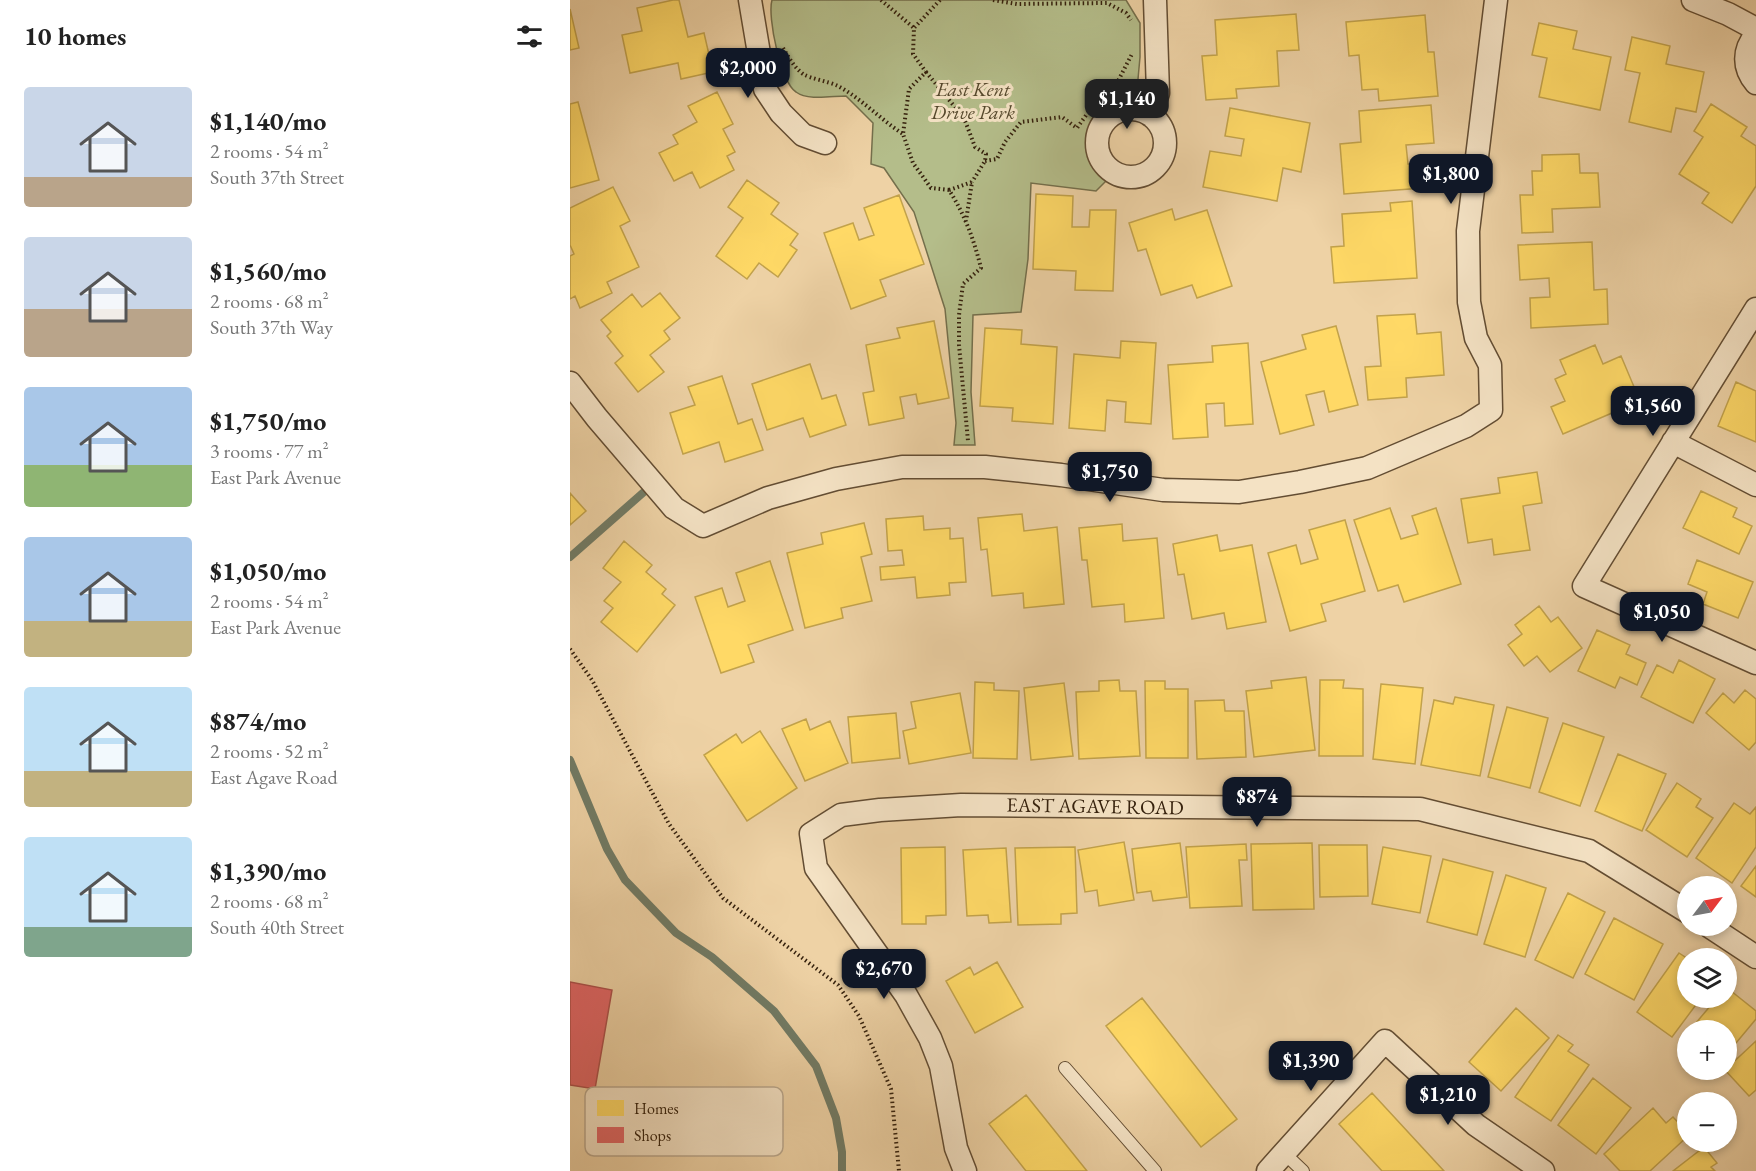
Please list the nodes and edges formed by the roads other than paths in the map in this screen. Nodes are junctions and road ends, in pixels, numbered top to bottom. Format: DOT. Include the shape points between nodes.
graph roads {
  1 [pos="750,0"];
  2 [pos="1155,0"];
  3 [pos="1496,0"];
  4 [pos="1693,0"];
  5 [pos="1756,29"];
  6 [pos="1756,35"];
  7 [pos="1756,83"];
  8 [pos="1150,115"];
  9 [pos="825,144"];
  10 [pos="1756,309"];
  11 [pos="570,383"];
  12 [pos="1673,442"];
  13 [pos="1756,485"];
  14 [pos="1756,663"];
  15 [pos="1677,905"];
  16 [pos="1724,936"];
  17 [pos="1756,957"];
  18 [pos="1065,1068"];
  19 [pos="1284,1152"];
  20 [pos="965,1171"];
  21 [pos="1155,1171"];
  22 [pos="1268,1171"];
  23 [pos="1303,1171"];
  24 [pos="1543,1171"];
  1 -- 9 [label="street" via="765,89 803,135"];
  2 -- 8 [label="street" via="1158,93"];
  3 -- 11 [label="street" via="1468,231 1469,302 1476,338 1490,365 1491,410 1466,426 1367,468 1239,492 1163,490 985,467 902,467 836,479 768,498 703,526 674,508"];
  4 -- 5 [label="street"];
  6 -- 7 [label="street" via="1746,56"];
  10 -- 12 [label="street"];
  12 -- 13 [label="street"];
  12 -- 14 [label="street" via="1584,586"];
  15 -- 20 [label="street, EAST AGAVE ROAD" via="1589,851 1420,809 961,805 841,815 811,834 816,868 906,995 930,1038 941,1066 956,1148"];
  16 -- 17 [label="street"];
  18 -- 21 [label="lane"];
  19 -- 22 [label="street"];
  19 -- 23 [label="lane"];
  19 -- 24 [label="street" via="1385,1041 1476,1125"];
}
